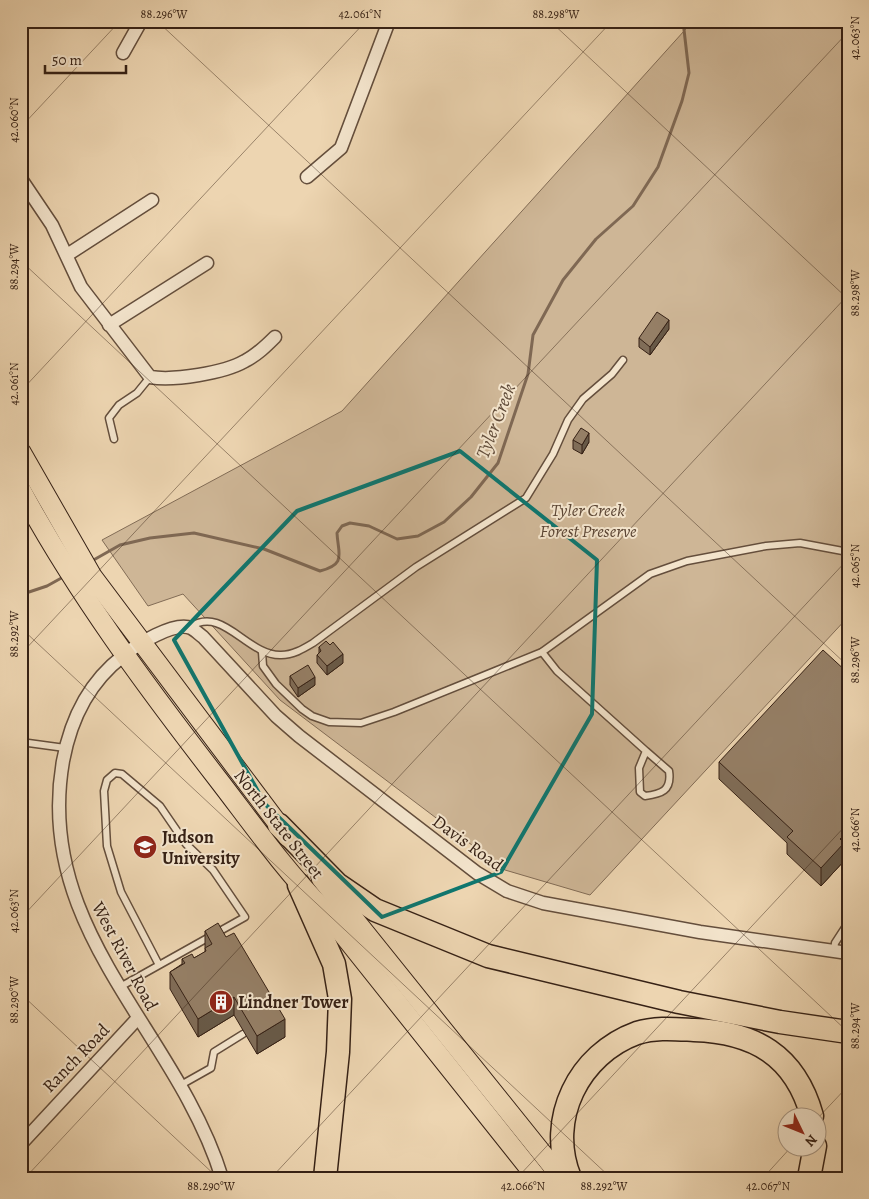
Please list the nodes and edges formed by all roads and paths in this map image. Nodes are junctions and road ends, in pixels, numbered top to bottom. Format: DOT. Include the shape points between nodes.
graph roads {
  1 [pos="141,21"];
  2 [pos="389,21"];
  3 [pos="123,53"];
  4 [pos="307,177"];
  5 [pos="21,179"];
  6 [pos="152,200"];
  7 [pos="67,255"];
  8 [pos="207,264"];
  9 [pos="109,325"];
  10 [pos="275,337"];
  11 [pos="622,360"];
  12 [pos="150,377"];
  13 [pos="114,439"];
  14 [pos="21,452"];
  15 [pos="21,490"];
  16 [pos="848,552"];
  17 [pos="75,564"];
  18 [pos="85,581"];
  19 [pos="190,628"];
  20 [pos="142,644"];
  21 [pos="262,652"];
  22 [pos="542,652"];
  23 [pos="125,654"];
  24 [pos="21,742"];
  25 [pos="65,748"];
  26 [pos="646,751"];
  27 [pos="279,825"];
  28 [pos="299,885"];
  29 [pos="847,924"];
  30 [pos="834,951"];
  31 [pos="848,953"];
  32 [pos="159,965"];
  33 [pos="120,987"];
  34 [pos="138,1018"];
  35 [pos="848,1032"];
  36 [pos="243,1034"];
  37 [pos="179,1086"];
  38 [pos="808,1106"];
  39 [pos="26,1130"];
  40 [pos="21,1144"];
  41 [pos="813,1156"];
  42 [pos="222,1178"];
  43 [pos="325,1178"];
  44 [pos="537,1178"];
  45 [pos="562,1178"];
  46 [pos="570,1178"];
  47 [pos="809,1178"];
  1 -- 3 [label="street"];
  2 -- 4 [label="street" via="341,148"];
  5 -- 7 [label="street" via="52,225"];
  6 -- 7 [label="street"];
  7 -- 9 [label="street" via="81,288"];
  8 -- 9 [label="street"];
  9 -- 12 [label="street"];
  10 -- 12 [label="street" via="256,355 232,368 164,380"];
  11 -- 21 [label="lane" via="568,420 554,454 526,498 416,567 313,643 295,653"];
  12 -- 13 [label="lane" via="109,418"];
  14 -- 17 [label="main road, North State Street"];
  15 -- 17 [label="main road, North State Street"];
  16 -- 22 [label="lane" via="800,543 686,561 650,574"];
  17 -- 18 [label="main road, North State Street"];
  18 -- 20 [label="main road, North State Street"];
  18 -- 23 [label="main road, North State Street"];
  19 -- 20 [label="street" via="173,628"];
  19 -- 21 [label="lane" via="198,622 211,621"];
  19 -- 30 [label="street, Davis Road" via="210,643 276,716 299,736 477,873 507,891 543,903 690,930"];
  20 -- 23 [label="street, West River Road"];
  20 -- 27 [label="main road, North State Street"];
  21 -- 22 [label="lane" via="263,666 302,709 312,716 341,723 361,723"];
  22 -- 26 [label="lane" via="557,671"];
  23 -- 25 [label="street, West River Road" via="104,671 89,690"];
  23 -- 28 [label="main road, North State Street"];
  24 -- 25 [label="lane"];
  25 -- 33 [label="street, West River Road" via="58,814 68,879 84,922"];
  26 -- 26 [label="lane" via="639,768 640,792 645,796 657,795 670,781 669,772"];
  27 -- 35 [label="highway" via="337,884 375,910 488,956 679,1002"];
  27 -- 45 [label="main road, North State Street"];
  28 -- 43 [label="highway" via="334,964 340,999"];
  28 -- 44 [label="main road, North State Street" via="322,908"];
  29 -- 30 [label="lane" via="835,943"];
  30 -- 31 [label="street, Davis Road"];
  32 -- 32 [label="lane" via="121,892 107,846 104,791 107,780 115,773 122,774 160,806 186,844 213,870 245,917"];
  32 -- 33 [label="lane"];
  33 -- 34 [label="street, West River Road"];
  34 -- 37 [label="street, West River Road"];
  34 -- 39 [label="street, Ranch Road"];
  36 -- 37 [label="lane" via="214,1052 211,1068"];
  37 -- 42 [label="street, West River Road" via="204,1130"];
  38 -- 46 [label="highway" via="784,1064 747,1038 715,1030 648,1030 603,1052 574,1086 563,1119 562,1135 562,1150"];
  39 -- 40 [label="street, Ranch Road"];
  41 -- 47 [label="highway"];
}
